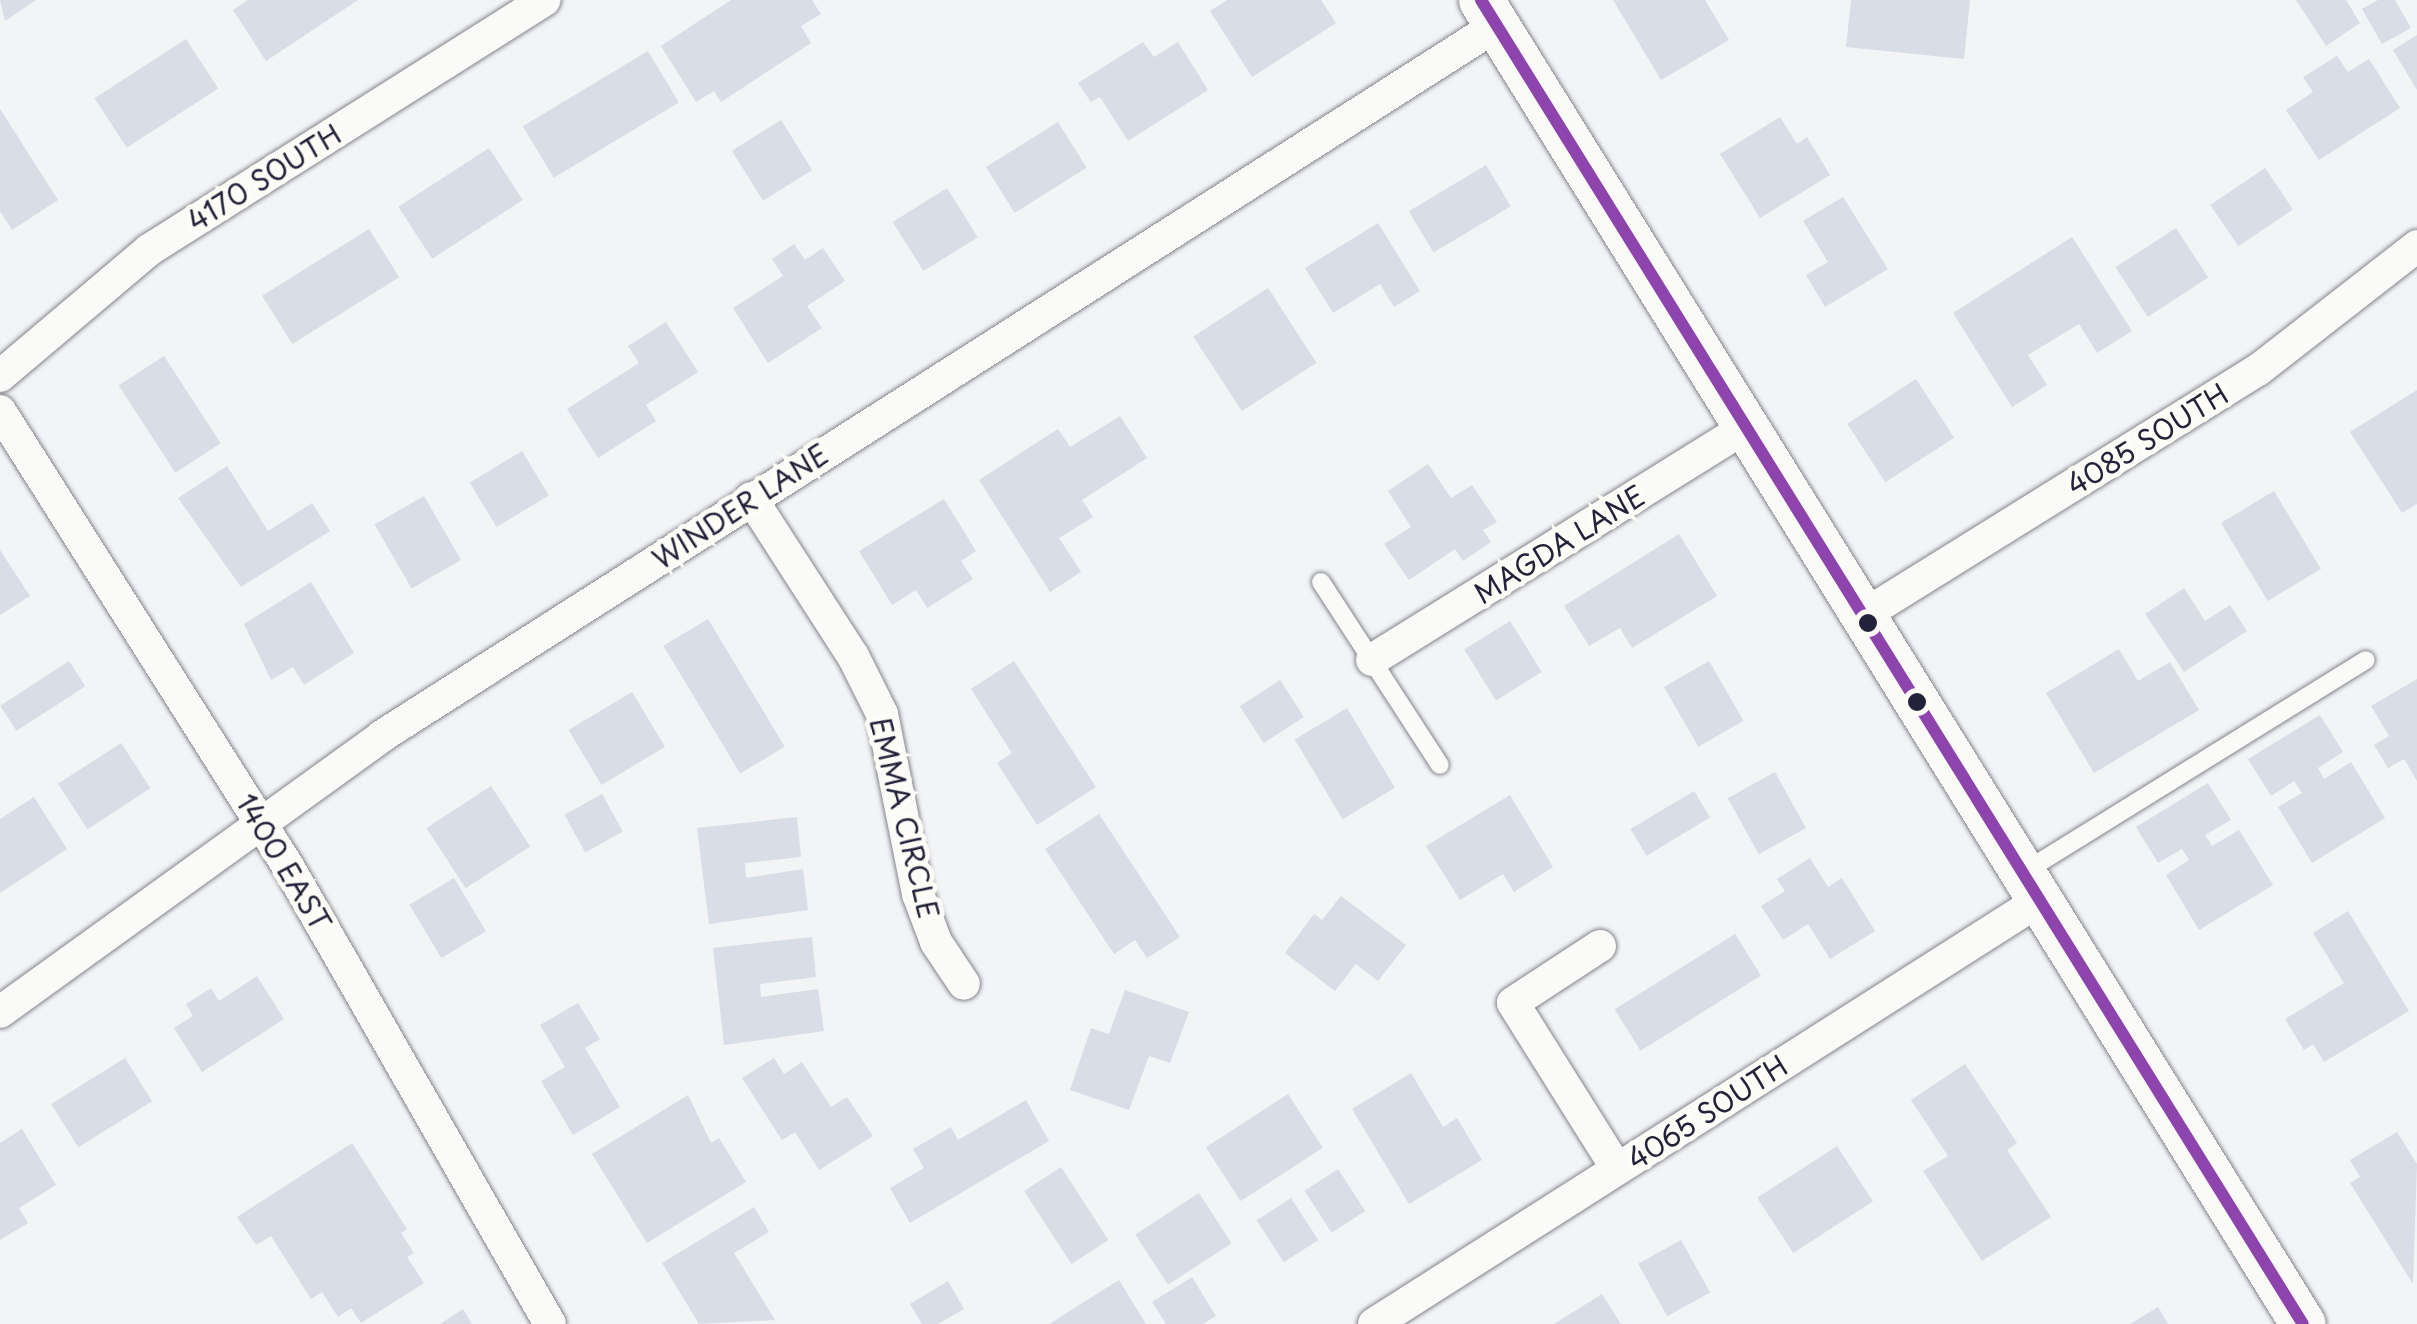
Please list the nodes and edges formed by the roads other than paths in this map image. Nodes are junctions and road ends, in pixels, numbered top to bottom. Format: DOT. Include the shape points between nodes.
graph roads {
  1 [pos="545,0"];
  2 [pos="1489,13"];
  3 [pos="2417,246"];
  4 [pos="0,376"];
  5 [pos="0,411"];
  6 [pos="1747,428"];
  7 [pos="751,498"];
  8 [pos="1321,582"];
  9 [pos="1864,616"];
  10 [pos="1372,660"];
  11 [pos="2366,660"];
  12 [pos="1440,765"];
  13 [pos="263,824"];
  14 [pos="2032,886"];
  15 [pos="1600,946"];
  16 [pos="964,984"];
  17 [pos="0,1012"];
  18 [pos="1617,1169"];
  19 [pos="550,1324"];
  20 [pos="1374,1324"];
  21 [pos="2303,1324"];
  1 -- 4 [label="street, 4170 SOUTH" via="149,250"];
  2 -- 6 [label="main road"];
  2 -- 7 [label="street, WINDER LANE"];
  3 -- 9 [label="street, 4085 SOUTH" via="2258,370"];
  5 -- 13 [label="street, 1400 EAST"];
  6 -- 9 [label="main road"];
  6 -- 10 [label="street, MAGDA LANE"];
  7 -- 13 [label="street, WINDER LANE" via="382,736"];
  7 -- 16 [label="street, EMMA CIRCLE" via="853,656 882,714 918,894 936,942"];
  8 -- 10 [label="lane"];
  9 -- 14 [label="main road"];
  10 -- 12 [label="lane"];
  11 -- 14 [label="lane"];
  13 -- 17 [label="street, WINDER LANE"];
  13 -- 19 [label="street, 1400 EAST"];
  14 -- 18 [label="street, 4065 SOUTH"];
  14 -- 21 [label="main road"];
  15 -- 18 [label="street" via="1512,1002"];
  18 -- 20 [label="street, 4065 SOUTH"];
}
